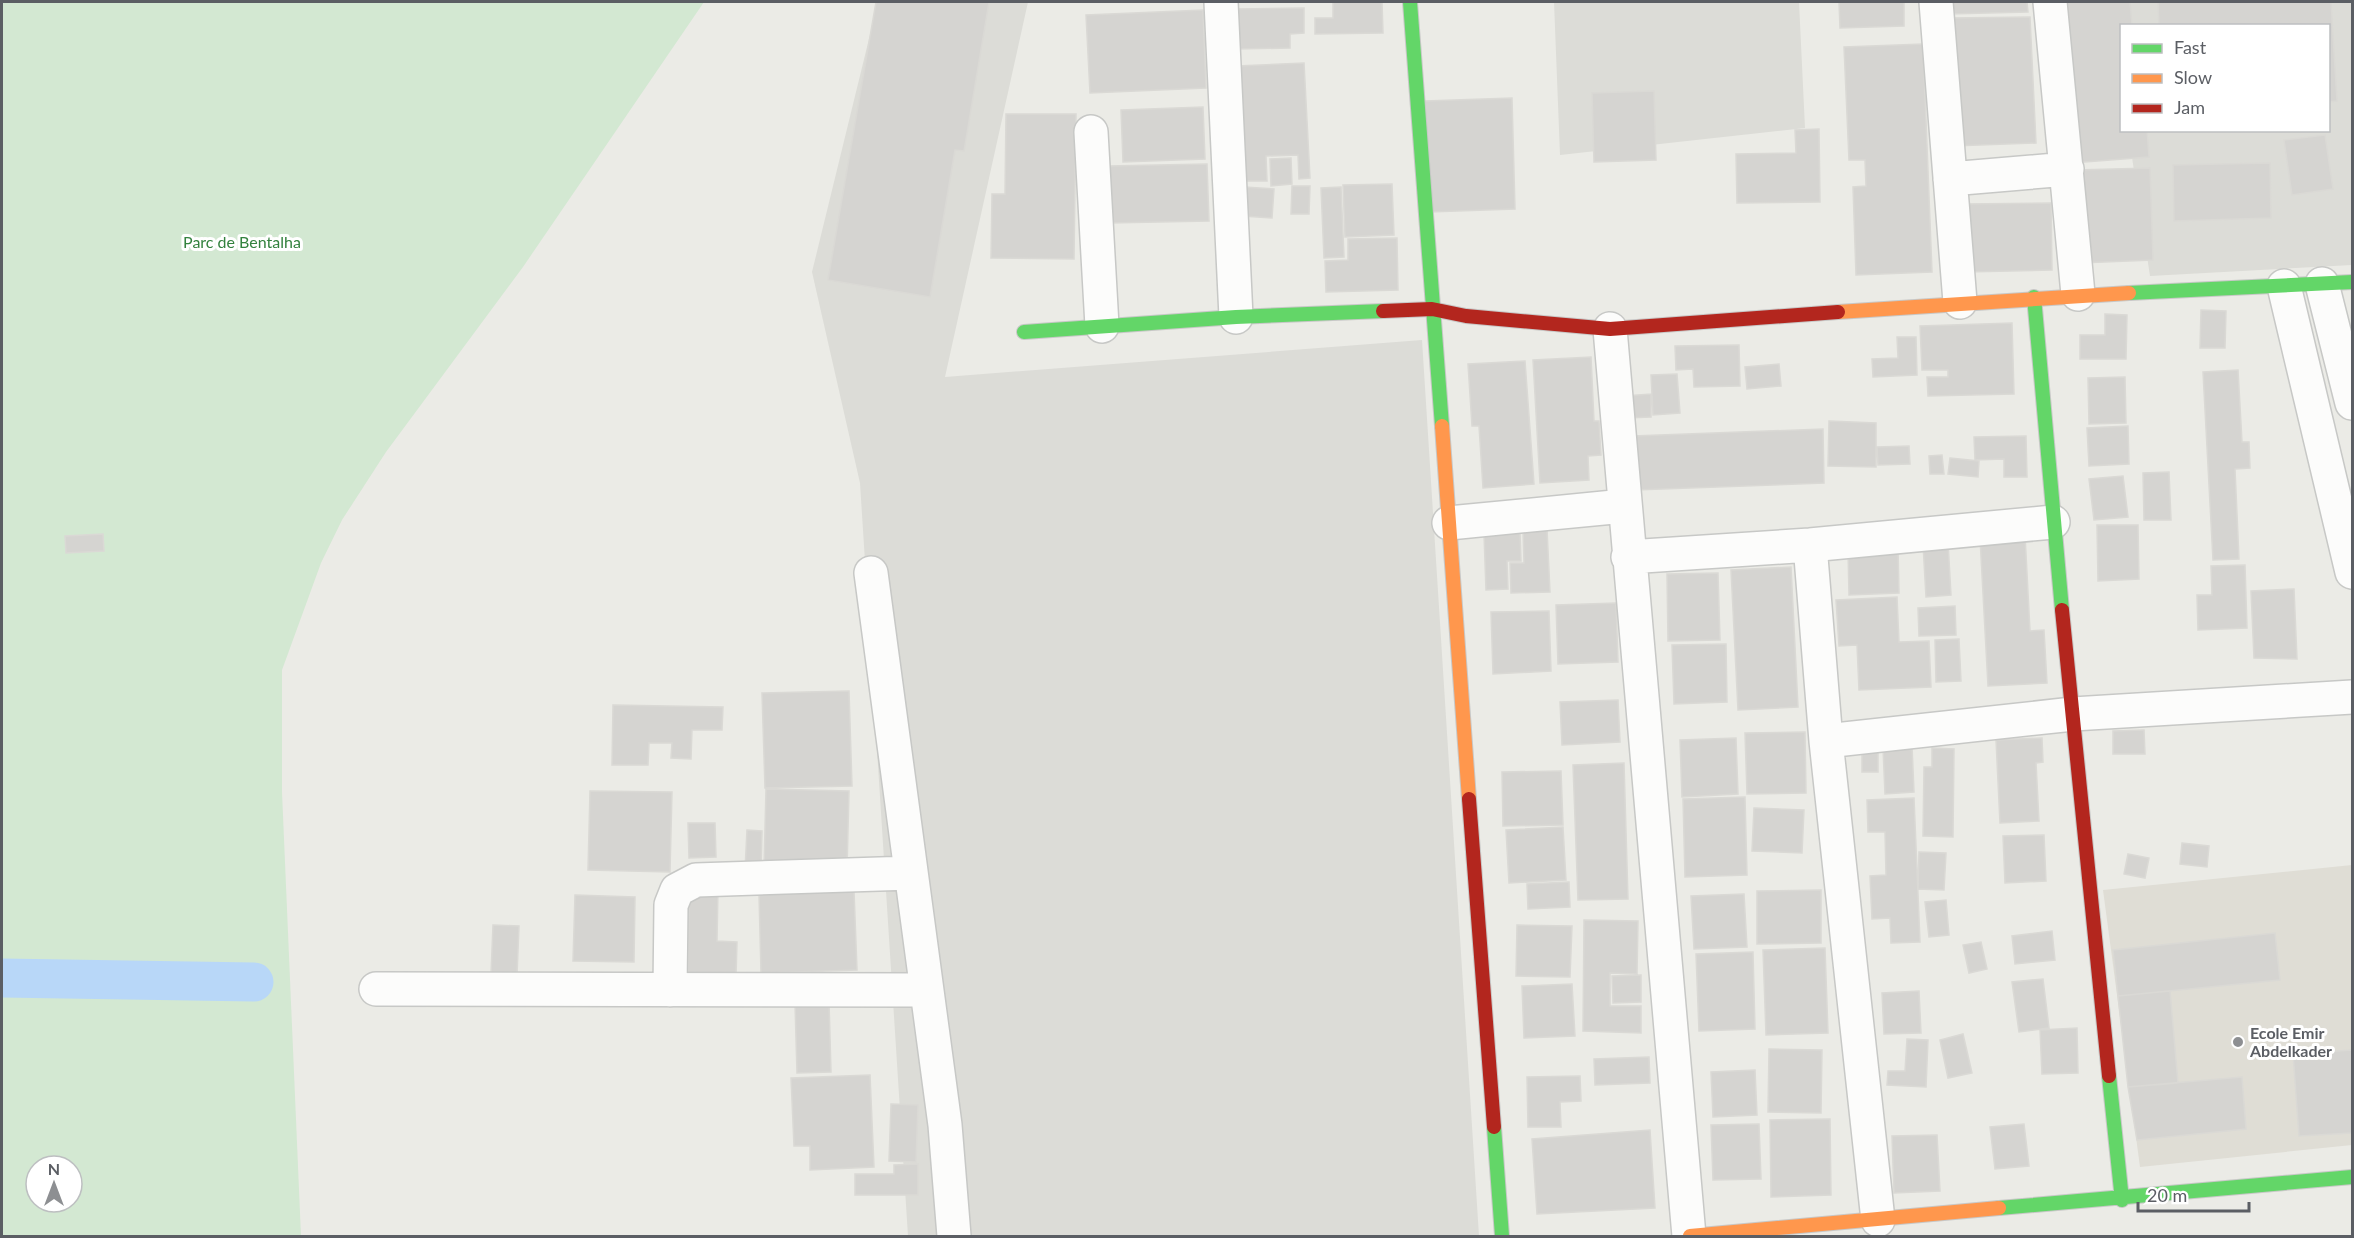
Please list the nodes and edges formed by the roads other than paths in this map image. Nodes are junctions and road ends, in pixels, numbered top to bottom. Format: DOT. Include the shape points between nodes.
graph roads {
  1 [pos="1221,2"];
  2 [pos="1410,2"];
  3 [pos="1936,2"];
  4 [pos="2050,2"];
  5 [pos="1091,132"];
  6 [pos="2067,169"];
  7 [pos="1950,179"];
  8 [pos="2337,283"];
  9 [pos="2284,286"];
  10 [pos="2078,294"];
  11 [pos="2034,297"];
  12 [pos="1960,302"];
  13 [pos="1432,309"];
  14 [pos="1236,317"];
  15 [pos="1102,326"];
  16 [pos="1610,329"];
  17 [pos="1024,332"];
  18 [pos="2352,404"];
  19 [pos="1624,506"];
  20 [pos="2345,509"];
  21 [pos="2053,522"];
  22 [pos="1449,523"];
  23 [pos="1810,545"];
  24 [pos="1628,556"];
  25 [pos="2352,572"];
  26 [pos="871,573"];
  27 [pos="2352,697"];
  28 [pos="2073,714"];
  29 [pos="1826,741"];
  30 [pos="911,873"];
  31 [pos="376,989"];
  32 [pos="670,990"];
  33 [pos="926,990"];
  34 [pos="2352,1178"];
  35 [pos="2122,1200"];
  36 [pos="1878,1220"];
  37 [pos="954,1236"];
  38 [pos="1502,1236"];
  39 [pos="1690,1236"];
  1 -- 14 [label="street"];
  2 -- 13 [label="street"];
  3 -- 7 [label="street"];
  4 -- 6 [label="street"];
  5 -- 15 [label="street"];
  6 -- 7 [label="street"];
  6 -- 10 [label="street"];
  7 -- 12 [label="street"];
  8 -- 9 [label="street"];
  8 -- 18 [label="street"];
  9 -- 10 [label="street"];
  9 -- 20 [label="street"];
  10 -- 11 [label="street"];
  11 -- 12 [label="street"];
  11 -- 21 [label="street"];
  12 -- 16 [label="street"];
  13 -- 14 [label="street"];
  13 -- 16 [label="street" via="1466,316"];
  13 -- 22 [label="street"];
  14 -- 15 [label="street"];
  15 -- 17 [label="street"];
  16 -- 19 [label="street"];
  19 -- 22 [label="street"];
  19 -- 24 [label="street"];
  20 -- 25 [label="street"];
  21 -- 23 [label="street"];
  21 -- 28 [label="street"];
  22 -- 38 [label="street"];
  23 -- 24 [label="street"];
  23 -- 29 [label="street"];
  24 -- 39 [label="street"];
  26 -- 30 [label="street"];
  27 -- 28 [label="street"];
  28 -- 29 [label="street"];
  28 -- 35 [label="street"];
  29 -- 36 [label="street"];
  30 -- 32 [label="street" via="696,880 677,890 671,905"];
  30 -- 33 [label="street"];
  31 -- 32 [label="street"];
  32 -- 33 [label="street"];
  33 -- 37 [label="street" via="945,1125"];
  34 -- 35 [label="street"];
  35 -- 36 [label="street"];
  36 -- 39 [label="street"];
}
